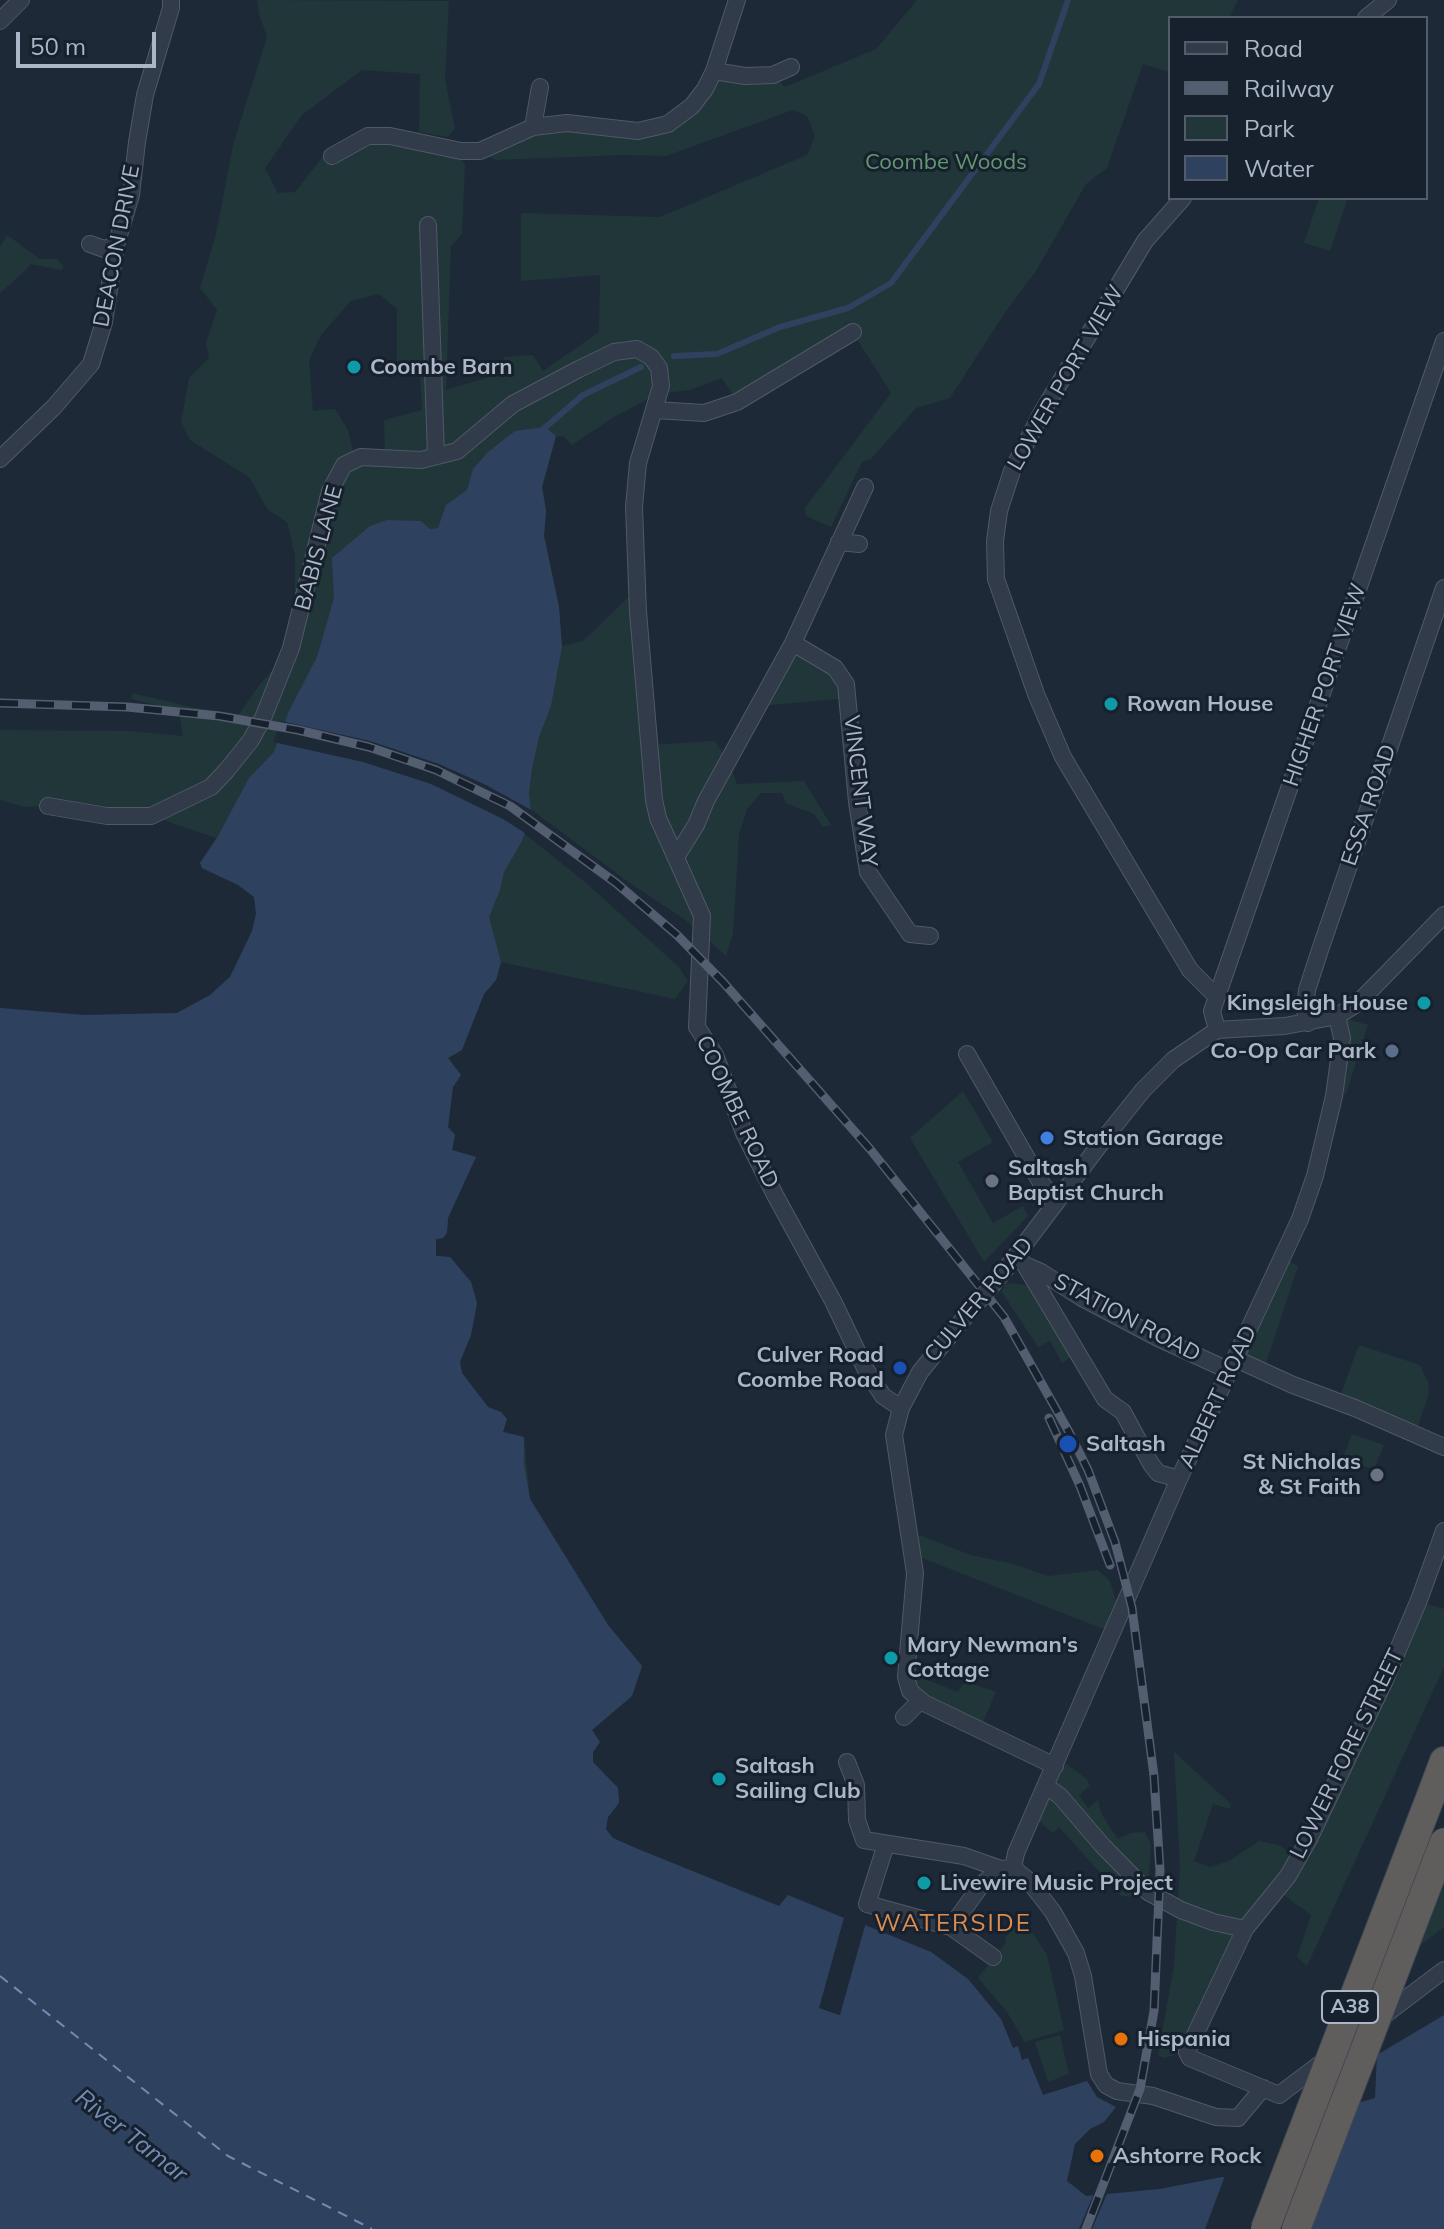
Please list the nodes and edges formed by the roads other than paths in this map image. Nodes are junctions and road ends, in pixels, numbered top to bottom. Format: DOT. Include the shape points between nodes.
graph roads {
  1 [pos="21,0"];
  2 [pos="171,0"];
  3 [pos="737,0"];
  4 [pos="1388,0"];
  5 [pos="1368,16"];
  6 [pos="0,21"];
  7 [pos="791,67"];
  8 [pos="714,71"];
  9 [pos="540,87"];
  10 [pos="533,127"];
  11 [pos="332,156"];
  12 [pos="1181,200"];
  13 [pos="428,225"];
  14 [pos="90,244"];
  15 [pos="116,245"];
  16 [pos="853,332"];
  17 [pos="1444,341"];
  18 [pos="655,410"];
  19 [pos="436,456"];
  20 [pos="0,459"];
  21 [pos="865,487"];
  22 [pos="839,542"];
  23 [pos="859,544"];
  24 [pos="1444,588"];
  25 [pos="793,643"];
  26 [pos="48,806"];
  27 [pos="676,857"];
  28 [pos="1444,915"];
  29 [pos="930,936"];
  30 [pos="1217,997"];
  31 [pos="1337,1016"];
  32 [pos="1308,1023"];
  33 [pos="1217,1030"];
  34 [pos="967,1054"];
  35 [pos="1056,1203"];
  36 [pos="1021,1261"];
  37 [pos="1233,1365"];
  38 [pos="901,1408"];
  39 [pos="1444,1447"];
  40 [pos="1179,1479"];
  41 [pos="1444,1531"];
  42 [pos="921,1700"];
  43 [pos="904,1717"];
  44 [pos="847,1762"];
  45 [pos="1055,1766"];
  46 [pos="1439,1773"];
  47 [pos="1046,1786"];
  48 [pos="1444,1842"];
  49 [pos="886,1844"];
  50 [pos="1007,1868"];
  51 [pos="951,1927"];
  52 [pos="1245,1929"];
  53 [pos="993,1957"];
  54 [pos="1444,1970"];
  55 [pos="1263,2088"];
  56 [pos="1265,2229"];
  57 [pos="1296,2229"];
  1 -- 6 [label="street"];
  2 -- 15 [label="street, DEACON DRIVE" via="145,95 131,195"];
  3 -- 8 [label="street"];
  4 -- 5 [label="street"];
  7 -- 8 [label="street" via="773,75"];
  8 -- 10 [label="street" via="692,106 668,124 638,131 567,123"];
  9 -- 10 [label="street"];
  10 -- 11 [label="street" via="480,151 368,136"];
  12 -- 30 [label="street, LOWER PORT VIEW" via="1145,241 1012,471 999,511 996,579 1063,757 1190,970"];
  13 -- 19 [label="street"];
  14 -- 15 [label="street" via="104,249"];
  15 -- 20 [label="street, DEACON DRIVE" via="104,322 91,364"];
  16 -- 18 [label="street" via="737,402 704,413"];
  17 -- 30 [label="street, HIGHER PORT VIEW"];
  18 -- 19 [label="street, BABIS LANE" via="659,368 637,349 614,352 513,404 457,451"];
  18 -- 27 [label="street, COOMBE ROAD" via="638,463 637,600 654,800"];
  19 -- 26 [label="street, BABIS LANE" via="361,457 344,465 330,491 291,648 263,718 211,787 151,816 107,816"];
  21 -- 22 [label="street"];
  22 -- 23 [label="street"];
  22 -- 25 [label="street"];
  24 -- 32 [label="street, ESSA ROAD" via="1311,976"];
  25 -- 27 [label="street"];
  25 -- 29 [label="street, VINCENT WAY" via="835,668 846,684 868,872 910,934"];
  27 -- 38 [label="street, COOMBE ROAD" via="702,916 697,1027 715,1055 750,1146 866,1370 883,1396"];
  28 -- 31 [label="street, CULVER ROAD" via="1358,1003"];
  30 -- 33 [label="street, HIGHER PORT VIEW" via="1212,1011"];
  31 -- 32 [label="street, CULVER ROAD"];
  31 -- 37 [label="street, ALBERT ROAD" via="1342,1038 1339,1065 1315,1176"];
  32 -- 33 [label="street, CULVER ROAD"];
  33 -- 35 [label="street, CULVER ROAD" via="1148,1085"];
  34 -- 35 [label="street"];
  35 -- 36 [label="street, CULVER ROAD"];
  36 -- 37 [label="street, STATION ROAD" via="1158,1338"];
  36 -- 38 [label="street, CULVER ROAD, bridge" via="1005,1270 955,1329 920,1372"];
  36 -- 40 [label="street" via="1105,1399 1123,1412 1151,1464 1158,1473"];
  37 -- 39 [label="street, STATION ROAD"];
  37 -- 40 [label="street, ALBERT ROAD"];
  38 -- 42 [label="street, CULVER ROAD" via="894,1435 915,1573 906,1677 910,1691"];
  40 -- 45 [label="street, ALBERT ROAD"];
  41 -- 52 [label="street, LOWER FORE STREET" via="1385,1680 1309,1839 1284,1882"];
  42 -- 43 [label="street"];
  42 -- 45 [label="street"];
  44 -- 49 [label="street" via="864,1840"];
  45 -- 47 [label="street, ALBERT ROAD"];
  46 -- 56 [label="highway, A38, bridge"];
  47 -- 50 [label="street, ALBERT ROAD"];
  47 -- 52 [label="street" via="1148,1892 1181,1910"];
  48 -- 57 [label="highway, A38, bridge"];
  49 -- 50 [label="street"];
  49 -- 51 [label="street" via="867,1904"];
  50 -- 51 [label="street" via="982,1884"];
  50 -- 55 [label="street" via="1029,1881 1076,1953 1099,2074 1106,2085 1216,2117 1238,2118"];
  51 -- 53 [label="street"];
  52 -- 55 [label="street, LOWER FORE STREET" via="1187,2052 1190,2058"];
  54 -- 55 [label="street" via="1279,2095"];
}
